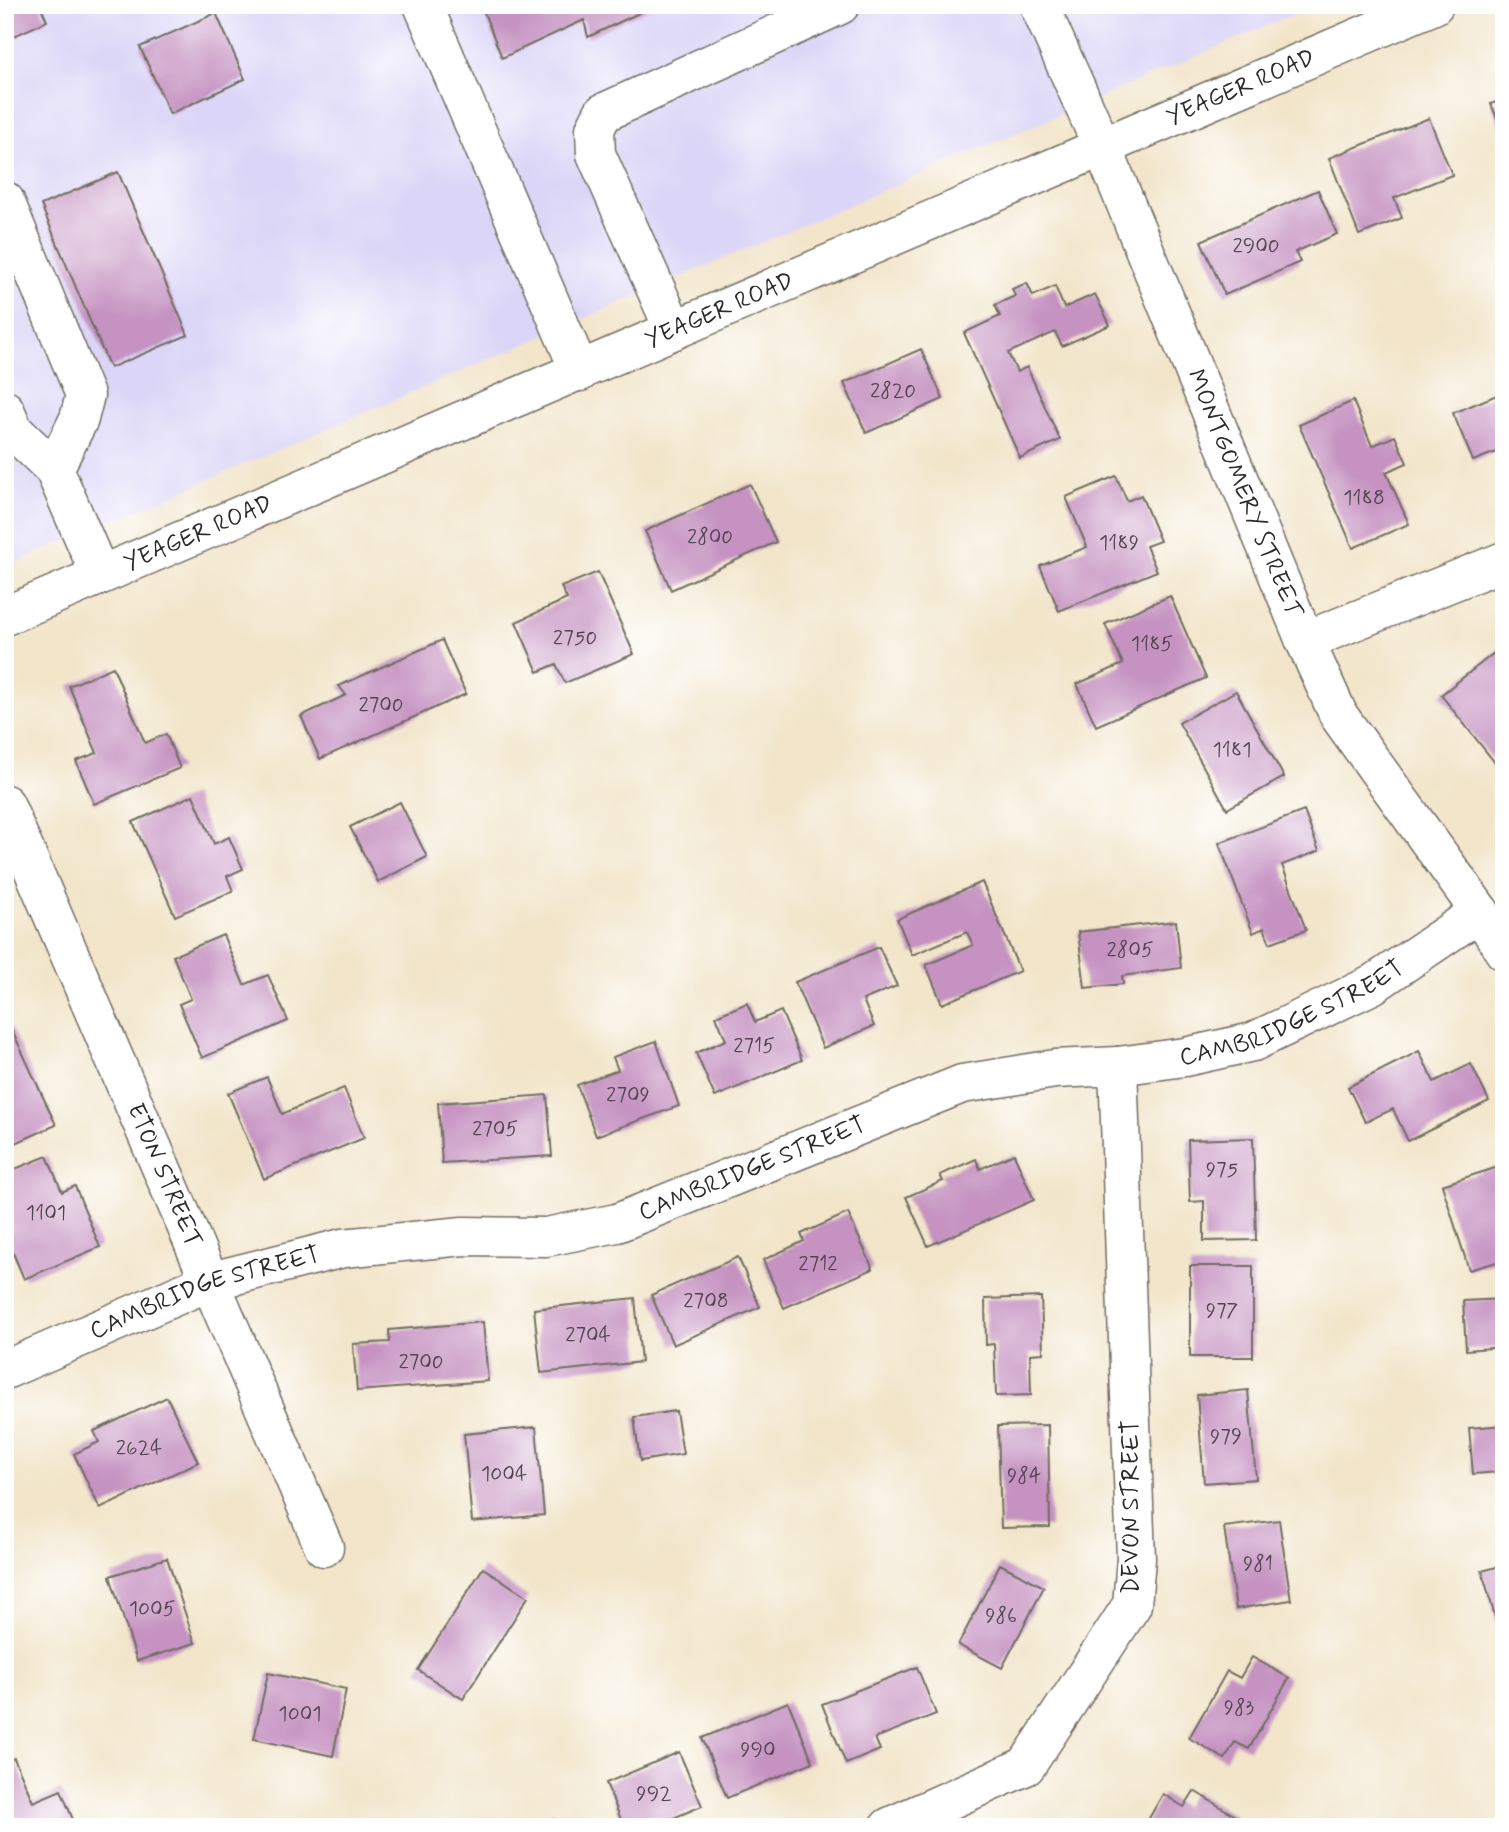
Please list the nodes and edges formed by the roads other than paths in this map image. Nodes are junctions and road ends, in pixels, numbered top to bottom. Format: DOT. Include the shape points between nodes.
graph roads {
  1 [pos="424,5"];
  2 [pos="840,5"];
  3 [pos="1040,5"];
  4 [pos="1434,5"];
  5 [pos="1102,146"];
  6 [pos="5,201"];
  7 [pos="674,330"];
  8 [pos="580,372"];
  9 [pos="5,410"];
  10 [pos="54,469"];
  11 [pos="1504,561"];
  12 [pos="100,575"];
  13 [pos="5,616"];
  14 [pos="1304,641"];
  15 [pos="5,804"];
  16 [pos="1480,912"];
  17 [pos="1504,951"];
  18 [pos="1118,1066"];
  19 [pos="208,1282"];
  20 [pos="5,1370"];
  21 [pos="324,1547"];
  22 [pos="889,1827"];
  1 -- 8 [label="street"];
  2 -- 7 [label="street" via="603,113 595,129 596,154"];
  3 -- 5 [label="street, MONTGOMERY STREET"];
  4 -- 5 [label="street, YEAGER ROAD"];
  5 -- 7 [label="street, YEAGER ROAD"];
  5 -- 14 [label="street, MONTGOMERY STREET"];
  6 -- 10 [label="street" via="85,395 79,419"];
  7 -- 8 [label="street, YEAGER ROAD"];
  8 -- 12 [label="street, YEAGER ROAD"];
  9 -- 10 [label="street" via="14,431"];
  10 -- 12 [label="street"];
  11 -- 14 [label="street"];
  12 -- 13 [label="street, YEAGER ROAD"];
  14 -- 16 [label="street, MONTGOMERY STREET" via="1339,716"];
  15 -- 19 [label="street, ETON STREET"];
  16 -- 17 [label="street, MONTGOMERY STREET"];
  16 -- 18 [label="street, CAMBRIDGE STREET" via="1372,985 1253,1042"];
  18 -- 19 [label="street, CAMBRIDGE STREET" via="1055,1069 962,1084 617,1223 545,1237 463,1236 343,1248"];
  18 -- 22 [label="street, DEVON STREET" via="1136,1559 1132,1605 1026,1766"];
  19 -- 20 [label="street, CAMBRIDGE STREET"];
  19 -- 21 [label="street, ETON STREET"];
}
